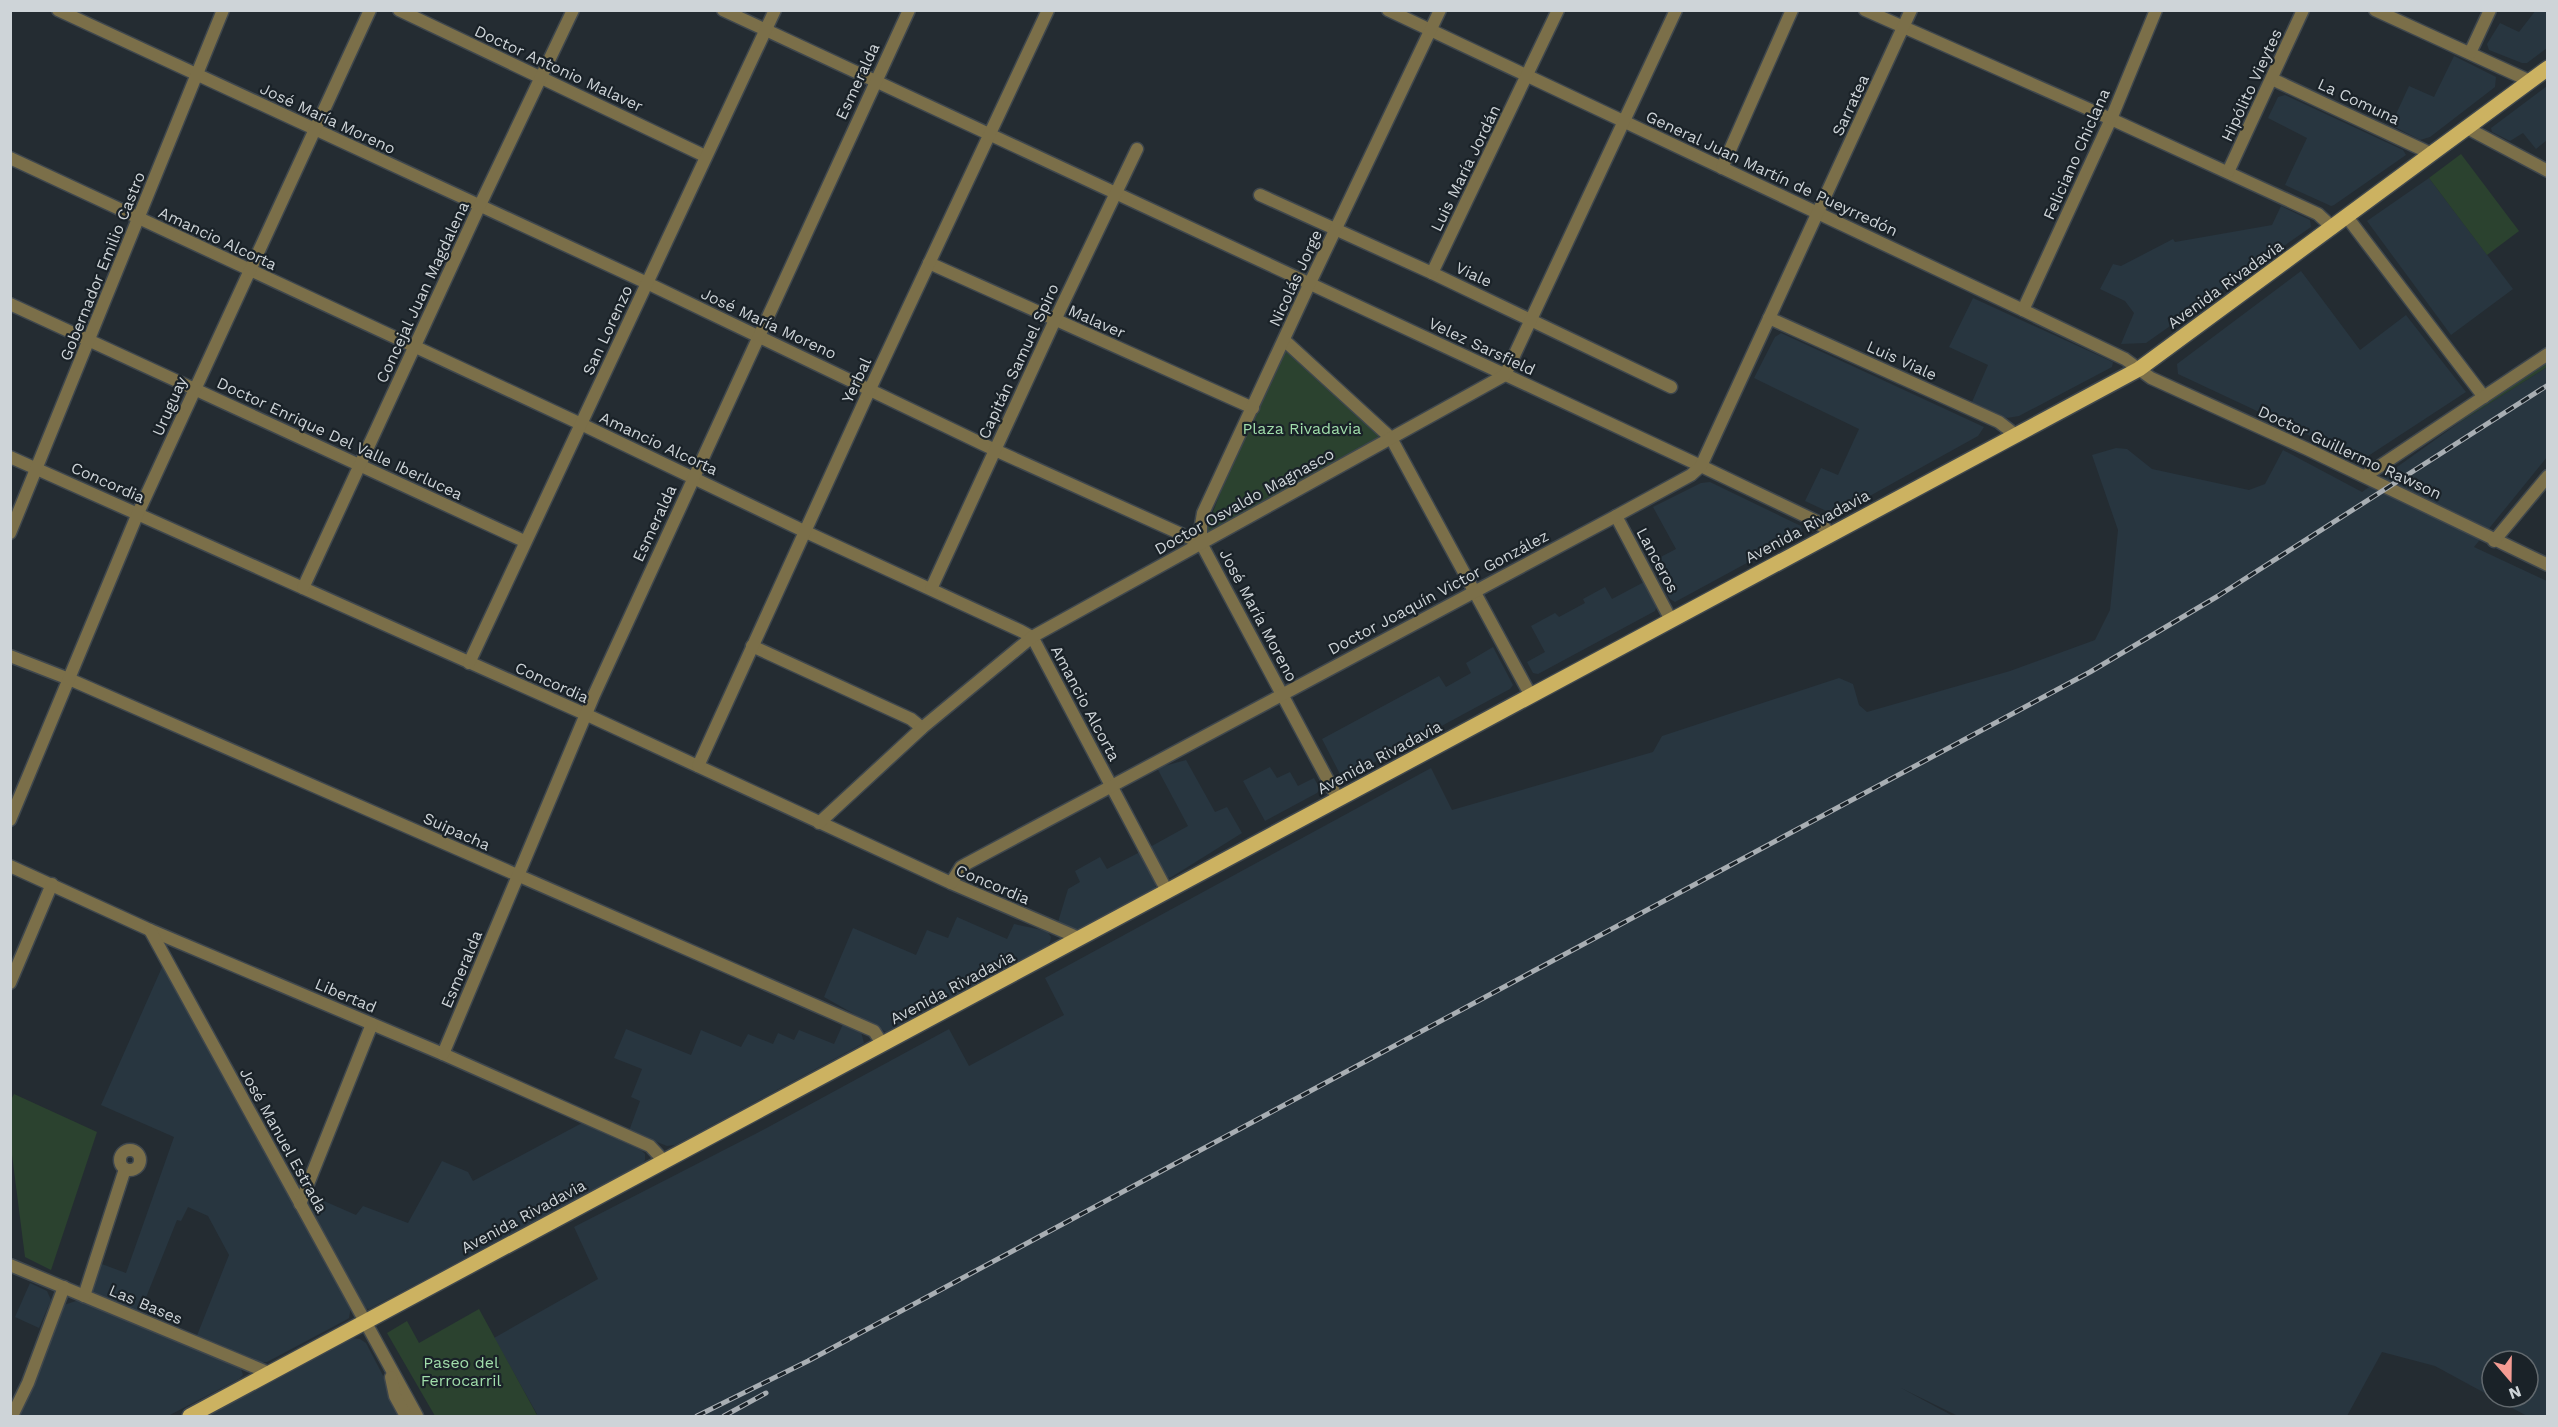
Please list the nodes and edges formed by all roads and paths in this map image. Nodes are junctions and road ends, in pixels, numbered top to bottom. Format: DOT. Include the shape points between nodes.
graph roads {
  1 [pos="58,10"];
  2 [pos="223,10"];
  3 [pos="370,10"];
  4 [pos="399,10"];
  5 [pos="573,10"];
  6 [pos="723,10"];
  7 [pos="775,10"];
  8 [pos="909,10"];
  9 [pos="1048,10"];
  10 [pos="1388,10"];
  11 [pos="1440,10"];
  12 [pos="1558,10"];
  13 [pos="1676,10"];
  14 [pos="1792,10"];
  15 [pos="1865,10"];
  16 [pos="1911,10"];
  17 [pos="2156,10"];
  18 [pos="2303,10"];
  19 [pos="2375,10"];
  20 [pos="2490,10"];
  21 [pos="1903,28"];
  22 [pos="1431,30"];
  23 [pos="765,31"];
  24 [pos="2470,53"];
  25 [pos="2547,68"];
  26 [pos="196,75"];
  27 [pos="1528,77"];
  28 [pos="541,78"];
  29 [pos="2272,79"];
  30 [pos="875,81"];
  31 [pos="2530,81"];
  32 [pos="2111,118"];
  33 [pos="1625,121"];
  34 [pos="2467,128"];
  35 [pos="314,130"];
  36 [pos="991,134"];
  37 [pos="1137,149"];
  38 [pos="2432,154"];
  39 [pos="705,156"];
  40 [pos="10,158"];
  41 [pos="1722,168"];
  42 [pos="2547,171"];
  43 [pos="2228,172"];
  44 [pos="1115,194"];
  45 [pos="1260,195"];
  46 [pos="480,206"];
  47 [pos="1818,213"];
  48 [pos="2347,217"];
  49 [pos="138,220"];
  50 [pos="1336,228"];
  51 [pos="2333,228"];
  52 [pos="929,263"];
  53 [pos="250,270"];
  54 [pos="1432,273"];
  55 [pos="647,283"];
  56 [pos="1309,285"];
  57 [pos="10,304"];
  58 [pos="2023,309"];
  59 [pos="1769,318"];
  60 [pos="1530,319"];
  61 [pos="1055,320"];
  62 [pos="758,338"];
  63 [pos="1284,339"];
  64 [pos="89,341"];
  65 [pos="414,348"];
  66 [pos="2547,354"];
  67 [pos="2139,369"];
  68 [pos="1506,375"];
  69 [pos="1671,387"];
  70 [pos="195,389"];
  71 [pos="870,389"];
  72 [pos="2484,397"];
  73 [pos="1253,408"];
  74 [pos="581,424"];
  75 [pos="2017,436"];
  76 [pos="1391,438"];
  77 [pos="995,450"];
  78 [pos="10,457"];
  79 [pos="360,465"];
  80 [pos="1701,466"];
  81 [pos="36,468"];
  82 [pos="2365,476"];
  83 [pos="2547,476"];
  84 [pos="693,477"];
  85 [pos="138,513"];
  86 [pos="1616,516"];
  87 [pos="806,532"];
  88 [pos="10,533"];
  89 [pos="1831,534"];
  90 [pos="2494,541"];
  91 [pos="524,542"];
  92 [pos="1201,543"];
  93 [pos="2547,566"];
  94 [pos="303,588"];
  95 [pos="932,589"];
  96 [pos="1474,591"];
  97 [pos="1671,620"];
  98 [pos="1032,637"];
  99 [pos="752,646"];
  100 [pos="10,656"];
  101 [pos="469,663"];
  102 [pos="69,679"];
  103 [pos="1282,695"];
  104 [pos="1531,696"];
  105 [pos="585,714"];
  106 [pos="922,728"];
  107 [pos="698,766"];
  108 [pos="1112,787"];
  109 [pos="1338,799"];
  110 [pos="10,820"];
  111 [pos="819,823"];
  112 [pos="10,866"];
  113 [pos="518,876"];
  114 [pos="52,884"];
  115 [pos="951,884"];
  116 [pos="1167,891"];
  117 [pos="150,930"];
  118 [pos="1079,938"];
  119 [pos="10,983"];
  120 [pos="372,1024"];
  121 [pos="883,1045"];
  122 [pos="443,1054"];
  123 [pos="664,1161"];
  124 [pos="125,1170"];
  125 [pos="300,1204"];
  126 [pos="10,1264"];
  127 [pos="64,1287"];
  128 [pos="84,1296"];
  129 [pos="365,1322"];
  130 [pos="389,1367"];
  131 [pos="269,1373"];
  132 [pos="12,1416"];
  133 [pos="190,1416"];
  134 [pos="406,1416"];
  135 [pos="417,1416"];
  1 -- 26 [label="street, José María Moreno"];
  2 -- 26 [label="street, Gobernador Emilio Castro"];
  3 -- 35 [label="street, Uruguay"];
  4 -- 28 [label="street, Doctor Antonio Malaver"];
  5 -- 28 [label="street, Concejal Juan Magdalena"];
  6 -- 23 [label="street, Velez Sarsfield"];
  7 -- 23 [label="street, San Lorenzo"];
  8 -- 30 [label="street, Esmeralda"];
  9 -- 36 [label="street, Yerbal"];
  10 -- 22 [label="street, General Juan Martín de Pueyrredón"];
  11 -- 22 [label="street, Nicolás Jorge"];
  12 -- 27 [label="street, Luis María Jordán"];
  13 -- 33 [label="street"];
  14 -- 41 [label="street"];
  15 -- 21 [label="street"];
  16 -- 21 [label="street, Sarratea"];
  17 -- 32 [label="street, Feliciano Chiclana"];
  18 -- 29 [label="street, Hipólito Vieytes"];
  19 -- 24 [label="street"];
  20 -- 24 [label="street"];
  21 -- 32 [label="street"];
  21 -- 47 [label="street, Sarratea"];
  22 -- 27 [label="street, General Juan Martín de Pueyrredón"];
  22 -- 50 [label="street, Nicolás Jorge"];
  23 -- 30 [label="street, Velez Sarsfield"];
  23 -- 39 [label="street, San Lorenzo"];
  24 -- 31 [label="street"];
  25 -- 31 [label="main road, Avenida Rivadavia"];
  26 -- 35 [label="street, José María Moreno"];
  26 -- 49 [label="street, Gobernador Emilio Castro"];
  27 -- 33 [label="street, General Juan Martín de Pueyrredón"];
  27 -- 54 [label="street, Luis María Jordán"];
  28 -- 39 [label="street, Doctor Antonio Malaver"];
  28 -- 46 [label="street, Concejal Juan Magdalena"];
  29 -- 38 [label="street, La Comuna"];
  29 -- 43 [label="street, Hipólito Vieytes"];
  30 -- 36 [label="street, Velez Sarsfield"];
  30 -- 62 [label="street, Esmeralda"];
  31 -- 34 [label="main road, Avenida Rivadavia"];
  32 -- 43 [label="street"];
  32 -- 58 [label="street, Feliciano Chiclana"];
  33 -- 41 [label="street, General Juan Martín de Pueyrredón"];
  33 -- 60 [label="street"];
  34 -- 38 [label="main road, Avenida Rivadavia"];
  34 -- 42 [label="street"];
  35 -- 46 [label="street, José María Moreno"];
  35 -- 53 [label="street, Uruguay"];
  36 -- 44 [label="street, Velez Sarsfield"];
  36 -- 52 [label="street, Yerbal"];
  37 -- 44 [label="street, Capitán Samuel Spiro"];
  38 -- 48 [label="main road, Avenida Rivadavia"];
  39 -- 55 [label="street, San Lorenzo"];
  40 -- 49 [label="street, Amancio Alcorta"];
  41 -- 47 [label="street, General Juan Martín de Pueyrredón"];
  43 -- 51 [label="street" via="2318,214"];
  44 -- 56 [label="street, Velez Sarsfield"];
  44 -- 61 [label="street, Capitán Samuel Spiro"];
  45 -- 50 [label="street, Viale"];
  46 -- 55 [label="street, José María Moreno"];
  46 -- 65 [label="street, Concejal Juan Magdalena"];
  47 -- 58 [label="street, General Juan Martín de Pueyrredón"];
  47 -- 59 [label="street"];
  48 -- 51 [label="main road, Avenida Rivadavia"];
  48 -- 72 [label="street"];
  49 -- 53 [label="street, Amancio Alcorta"];
  49 -- 64 [label="street, Gobernador Emilio Castro"];
  50 -- 54 [label="street, Viale"];
  50 -- 56 [label="street, Nicolás Jorge"];
  51 -- 67 [label="main road, Avenida Rivadavia"];
  52 -- 61 [label="street, Malaver"];
  52 -- 71 [label="street, Yerbal"];
  53 -- 65 [label="street, Amancio Alcorta"];
  53 -- 70 [label="street, Uruguay"];
  54 -- 60 [label="street, Viale"];
  55 -- 62 [label="street, José María Moreno"];
  55 -- 74 [label="street, San Lorenzo"];
  56 -- 63 [label="street, Nicolás Jorge"];
  56 -- 68 [label="street, Velez Sarsfield"];
  57 -- 64 [label="street, Doctor Enrique Del Valle Iberlucea"];
  58 -- 67 [label="street, General Juan Martín de Pueyrredón"];
  59 -- 75 [label="street, Luis Viale" via="1999,422"];
  59 -- 80 [label="street"];
  60 -- 68 [label="street"];
  60 -- 69 [label="street, Viale"];
  61 -- 73 [label="street, Malaver"];
  61 -- 77 [label="street, Capitán Samuel Spiro"];
  62 -- 71 [label="street, José María Moreno"];
  62 -- 84 [label="street, Esmeralda"];
  63 -- 73 [label="street, Nicolás Jorge"];
  63 -- 76 [label="street"];
  64 -- 70 [label="street, Doctor Enrique Del Valle Iberlucea"];
  64 -- 81 [label="street, Gobernador Emilio Castro"];
  65 -- 74 [label="street, Amancio Alcorta"];
  65 -- 79 [label="street, Concejal Juan Magdalena"];
  66 -- 72 [label="street"];
  67 -- 75 [label="main road, Avenida Rivadavia"];
  67 -- 82 [label="street, Doctor Guillermo Rawson"];
  68 -- 76 [label="street, Doctor Osvaldo Magnasco"];
  68 -- 80 [label="street, Velez Sarsfield"];
  70 -- 79 [label="street, Doctor Enrique Del Valle Iberlucea"];
  70 -- 85 [label="street, Uruguay"];
  71 -- 77 [label="street, José María Moreno"];
  71 -- 87 [label="street, Yerbal"];
  72 -- 82 [label="street"];
  73 -- 92 [label="street, Nicolás Jorge" via="1203,513"];
  74 -- 84 [label="street, Amancio Alcorta"];
  74 -- 91 [label="street, San Lorenzo"];
  75 -- 89 [label="main road, Avenida Rivadavia"];
  76 -- 92 [label="street, Doctor Osvaldo Magnasco"];
  76 -- 96 [label="street"];
  77 -- 92 [label="street, José María Moreno"];
  77 -- 95 [label="street, Capitán Samuel Spiro"];
  78 -- 81 [label="street, Concordia"];
  79 -- 91 [label="street, Doctor Enrique Del Valle Iberlucea"];
  79 -- 94 [label="street, Concejal Juan Magdalena"];
  80 -- 86 [label="street, Doctor Joaquín Victor González"];
  80 -- 89 [label="street, Velez Sarsfield" via="1818,522"];
  81 -- 85 [label="street, Concordia"];
  81 -- 88 [label="street, Gobernador Emilio Castro"];
  82 -- 90 [label="street, Doctor Guillermo Rawson"];
  83 -- 90 [label="street"];
  84 -- 87 [label="street, Amancio Alcorta"];
  84 -- 105 [label="street, Esmeralda"];
  85 -- 94 [label="street, Concordia"];
  85 -- 102 [label="street, Uruguay"];
  86 -- 96 [label="street, Doctor Joaquín Victor González"];
  86 -- 97 [label="street, Lanceros"];
  87 -- 95 [label="street, Amancio Alcorta"];
  87 -- 99 [label="street, Yerbal"];
  89 -- 97 [label="main road, Avenida Rivadavia"];
  90 -- 93 [label="street, Doctor Guillermo Rawson"];
  91 -- 101 [label="street, San Lorenzo"];
  92 -- 98 [label="street, Doctor Osvaldo Magnasco"];
  92 -- 103 [label="street, José María Moreno"];
  94 -- 101 [label="street, Concordia"];
  95 -- 98 [label="street, Amancio Alcorta"];
  96 -- 103 [label="street, Doctor Joaquín Victor González"];
  96 -- 104 [label="street"];
  97 -- 104 [label="main road, Avenida Rivadavia"];
  98 -- 106 [label="street, Doctor Osvaldo Magnasco"];
  98 -- 108 [label="street, Amancio Alcorta"];
  99 -- 106 [label="street" via="911,718"];
  99 -- 107 [label="street, Yerbal"];
  100 -- 102 [label="street, Suipacha"];
  101 -- 105 [label="street, Concordia"];
  102 -- 110 [label="street, Uruguay"];
  102 -- 113 [label="street, Suipacha"];
  103 -- 108 [label="street, Doctor Joaquín Victor González"];
  103 -- 109 [label="street, José María Moreno"];
  104 -- 109 [label="main road, Avenida Rivadavia"];
  105 -- 107 [label="street, Concordia"];
  105 -- 113 [label="street, Esmeralda"];
  106 -- 111 [label="street, Doctor Osvaldo Magnasco"];
  107 -- 111 [label="street, Concordia"];
  108 -- 115 [label="street, Doctor Joaquín Victor González" via="968,862"];
  108 -- 116 [label="street, Amancio Alcorta"];
  109 -- 116 [label="main road, Avenida Rivadavia"];
  111 -- 115 [label="street, Concordia"];
  112 -- 114 [label="street, Libertad"];
  113 -- 121 [label="street, Suipacha" via="874,1031"];
  113 -- 122 [label="street, Esmeralda"];
  114 -- 117 [label="street, Libertad"];
  114 -- 119 [label="street"];
  115 -- 118 [label="street, Concordia"];
  116 -- 118 [label="main road, Avenida Rivadavia"];
  117 -- 120 [label="street, Libertad"];
  117 -- 125 [label="street, José Manuel Estrada"];
  118 -- 121 [label="main road, Avenida Rivadavia"];
  120 -- 122 [label="street, Libertad"];
  120 -- 125 [label="street"];
  121 -- 123 [label="main road, Avenida Rivadavia"];
  122 -- 123 [label="street, Libertad" via="650,1146"];
  123 -- 129 [label="main road, Avenida Rivadavia"];
  124 -- 128 [label="street"];
  125 -- 129 [label="street, José Manuel Estrada"];
  126 -- 127 [label="street, Las Bases"];
  127 -- 128 [label="street, Las Bases"];
  127 -- 132 [label="street"];
  128 -- 131 [label="street, Las Bases"];
  129 -- 130 [label="street, José Manuel Estrada"];
  129 -- 131 [label="main road, Avenida Rivadavia"];
  130 -- 134 [label="street, José Manuel Estrada" via="395,1396"];
  130 -- 135 [label="street, José Manuel Estrada"];
  131 -- 133 [label="main road, Avenida Rivadavia"];
}
